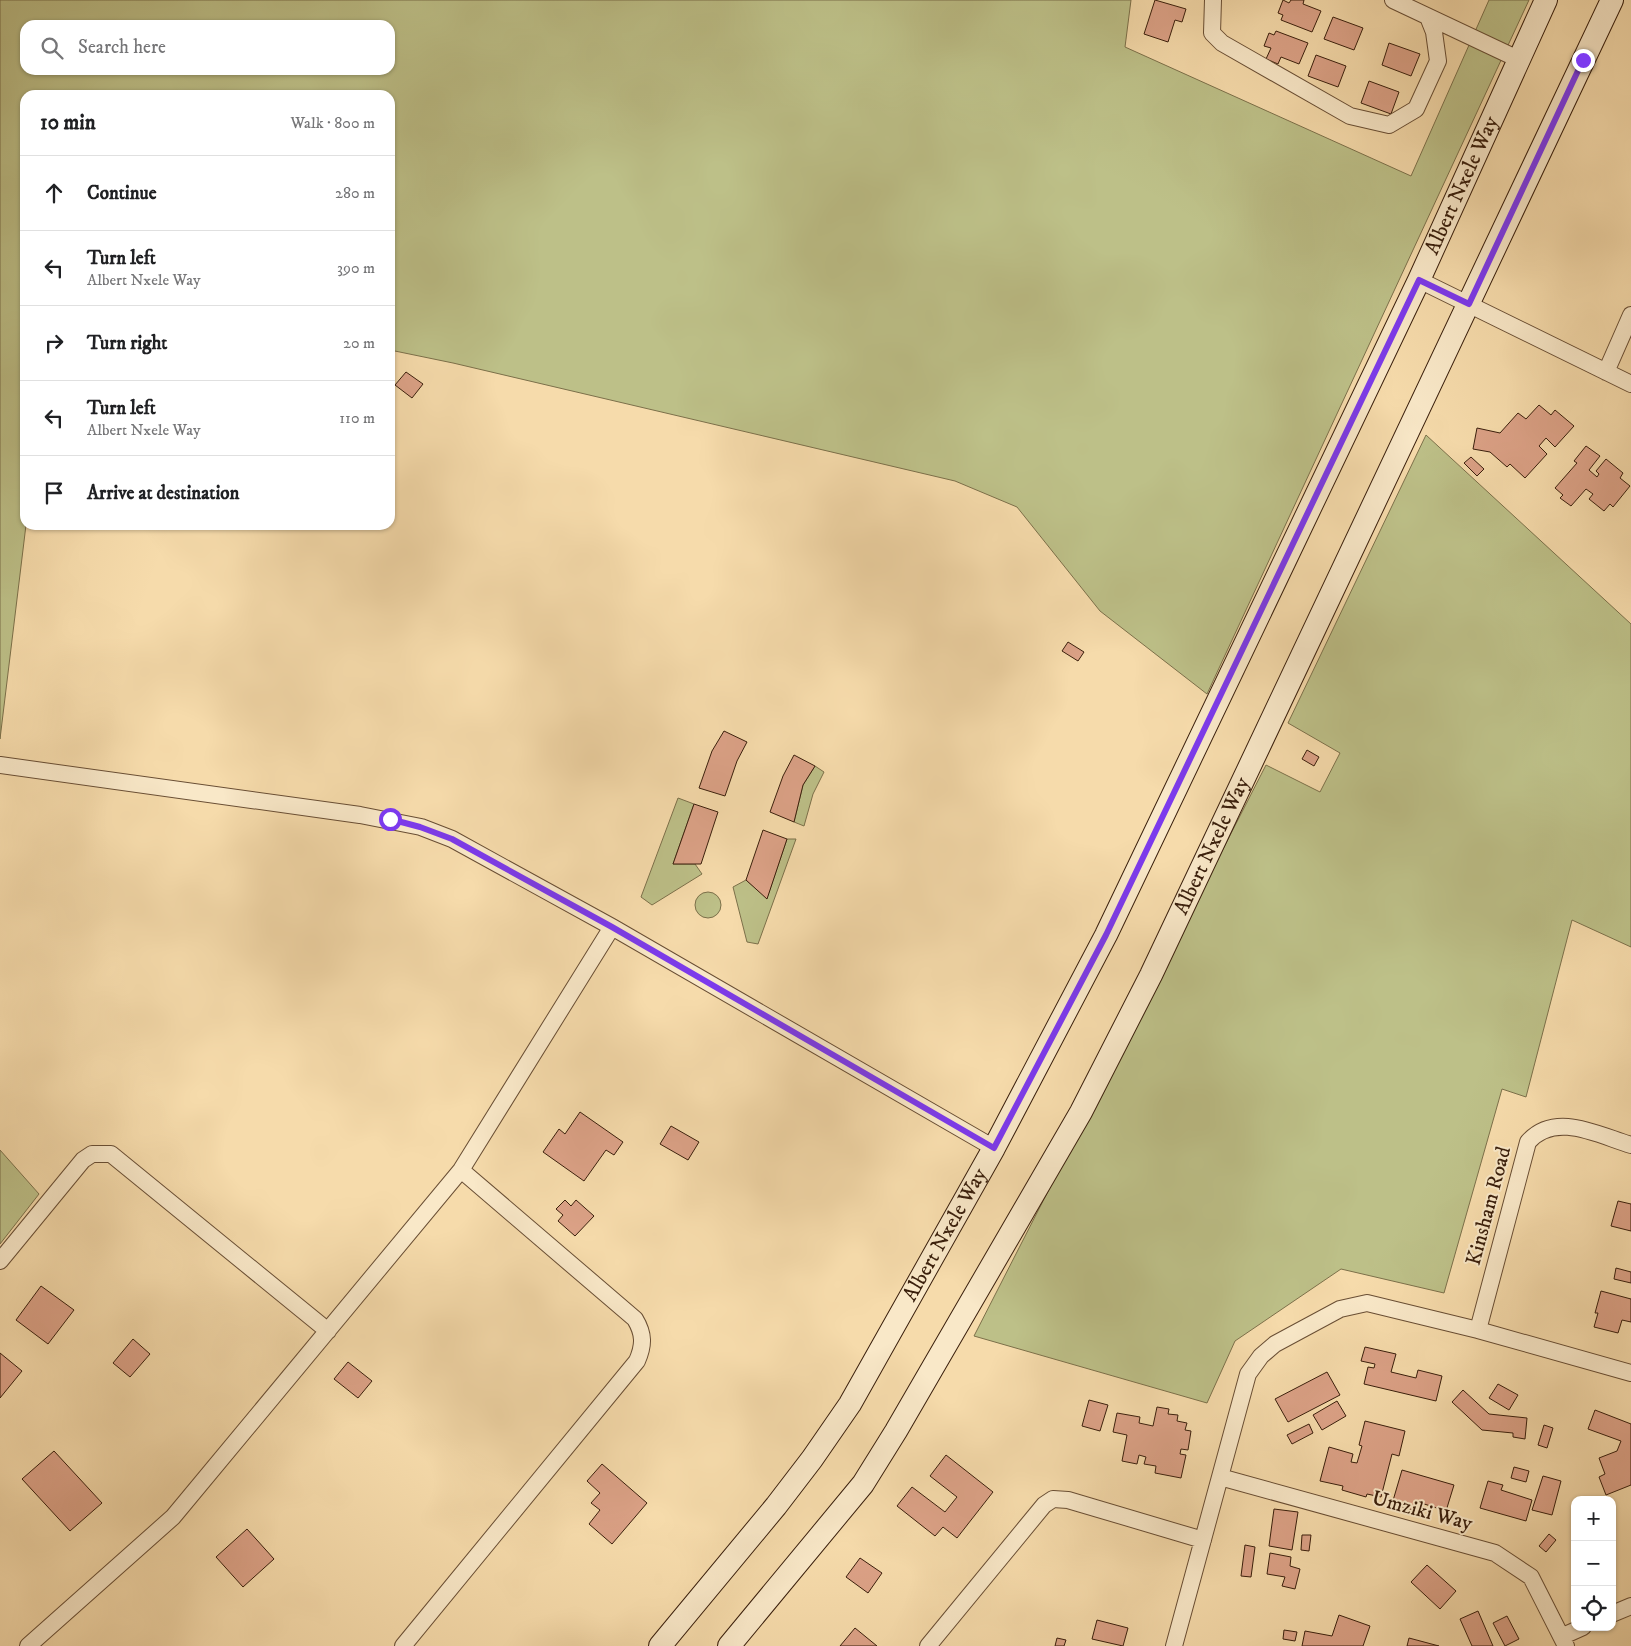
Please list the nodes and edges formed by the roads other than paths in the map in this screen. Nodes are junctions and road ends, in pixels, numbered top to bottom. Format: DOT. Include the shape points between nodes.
graph roads {
  1 [pos="1213,0"];
  2 [pos="1392,0"];
  3 [pos="1546,0"];
  4 [pos="1612,0"];
  5 [pos="1428,17"];
  6 [pos="1518,59"];
  7 [pos="1419,280"];
  8 [pos="1469,304"];
  9 [pos="1631,315"];
  10 [pos="1606,372"];
  11 [pos="1631,384"];
  12 [pos="0,765"];
  13 [pos="612,927"];
  14 [pos="1631,1145"];
  15 [pos="994,1148"];
  16 [pos="461,1170"];
  17 [pos="0,1261"];
  18 [pos="1478,1330"];
  19 [pos="328,1331"];
  20 [pos="1631,1373"];
  21 [pos="1220,1477"];
  22 [pos="1203,1540"];
  23 [pos="1631,1606"];
  24 [pos="1616,1612"];
  25 [pos="1578,1631"];
  26 [pos="1564,1641"];
  27 [pos="28,1646"];
  28 [pos="403,1646"];
  29 [pos="660,1646"];
  30 [pos="729,1646"];
  31 [pos="928,1646"];
  32 [pos="1174,1646"];
  1 -- 5 [label="street" via="1212,32 1222,43 1350,116 1389,125 1416,109 1438,61 1434,32"];
  2 -- 5 [label="street"];
  3 -- 6 [label="main road, Albert Nxele Way"];
  4 -- 8 [label="main road, Albert Nxele Way"];
  5 -- 6 [label="street"];
  6 -- 7 [label="main road, Albert Nxele Way"];
  7 -- 8 [label="street"];
  7 -- 15 [label="main road, Albert Nxele Way" via="1106,935"];
  8 -- 10 [label="street"];
  8 -- 30 [label="main road, Albert Nxele Way" via="1152,975 1081,1112 937,1364 863,1484"];
  9 -- 10 [label="street"];
  10 -- 11 [label="street"];
  12 -- 13 [label="street" via="370,816 420,827 452,839"];
  13 -- 15 [label="street"];
  13 -- 16 [label="street"];
  14 -- 18 [label="street, Kinsham Road" via="1572,1126 1557,1126 1537,1132 1528,1142"];
  15 -- 29 [label="main road, Albert Nxele Way" via="850,1404 782,1498"];
  16 -- 19 [label="street"];
  16 -- 28 [label="street" via="635,1319 643,1339 642,1350 637,1361"];
  17 -- 19 [label="street" via="83,1160 92,1154 111,1154"];
  18 -- 20 [label="street"];
  18 -- 21 [label="street" via="1381,1305 1352,1304 1275,1344 1248,1374"];
  19 -- 27 [label="street" via="173,1517"];
  21 -- 22 [label="street"];
  21 -- 26 [label="street, Umziki Way" via="1496,1553 1531,1576"];
  22 -- 31 [label="street" via="1068,1500 1053,1499 1044,1505"];
  22 -- 32 [label="street"];
  23 -- 24 [label="street"];
  25 -- 26 [label="street"];
}
